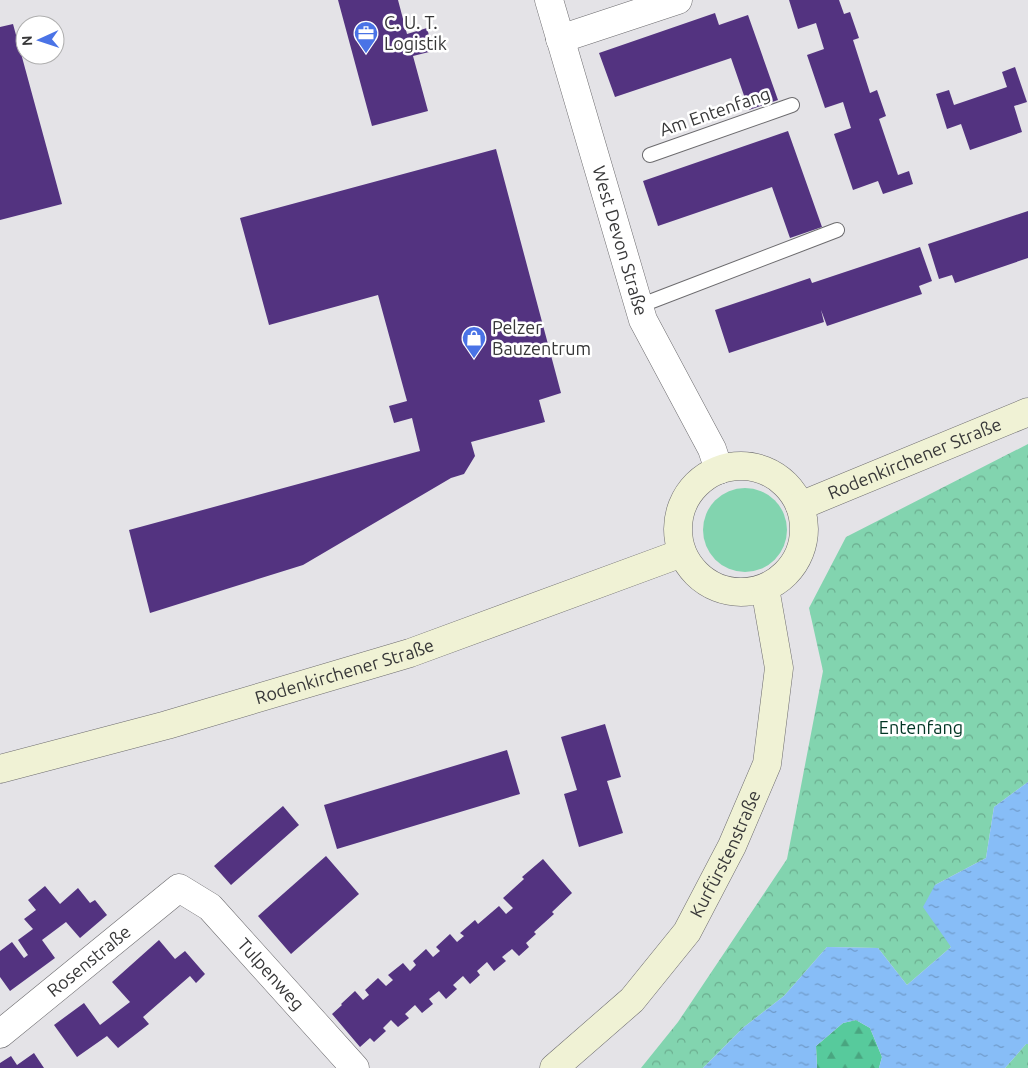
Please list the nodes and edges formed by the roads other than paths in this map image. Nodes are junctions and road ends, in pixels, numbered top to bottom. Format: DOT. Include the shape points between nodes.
graph roads {
  1 [pos="549,0"];
  2 [pos="678,0"];
  3 [pos="560,39"];
  4 [pos="792,105"];
  5 [pos="650,155"];
  6 [pos="837,230"];
  7 [pos="639,306"];
  8 [pos="1028,412"];
  9 [pos="720,470"];
  10 [pos="800,506"];
  11 [pos="682,553"];
  12 [pos="765,588"];
  13 [pos="0,769"];
  14 [pos="179,888"];
  15 [pos="0,1034"];
  16 [pos="355,1068"];
  17 [pos="554,1068"];
  1 -- 3 [label="street, West Devon Straße"];
  2 -- 3 [label="street"];
  3 -- 7 [label="street, West Devon Straße"];
  4 -- 5 [label="lane, Am Entenfang"];
  6 -- 7 [label="lane"];
  7 -- 9 [label="street, West Devon Straße"];
  8 -- 10 [label="main road, Rodenkirchener Straße"];
  9 -- 10 [label="main road" via="741,466 763,470 783,481"];
  9 -- 11 [label="main road" via="698,483 685,501 678,522"];
  10 -- 12 [label="main road" via="804,529 796,561 788,572"];
  11 -- 12 [label="main road" via="694,571 713,586 746,593"];
  11 -- 13 [label="main road, Rodenkirchener Straße" via="410,653 167,725"];
  12 -- 17 [label="main road, Kurfürstenstraße" via="779,668 767,764 732,846 687,932 632,1000"];
  14 -- 15 [label="street, Rosenstraße"];
  14 -- 16 [label="street, Tulpenweg" via="210,907"];
}
